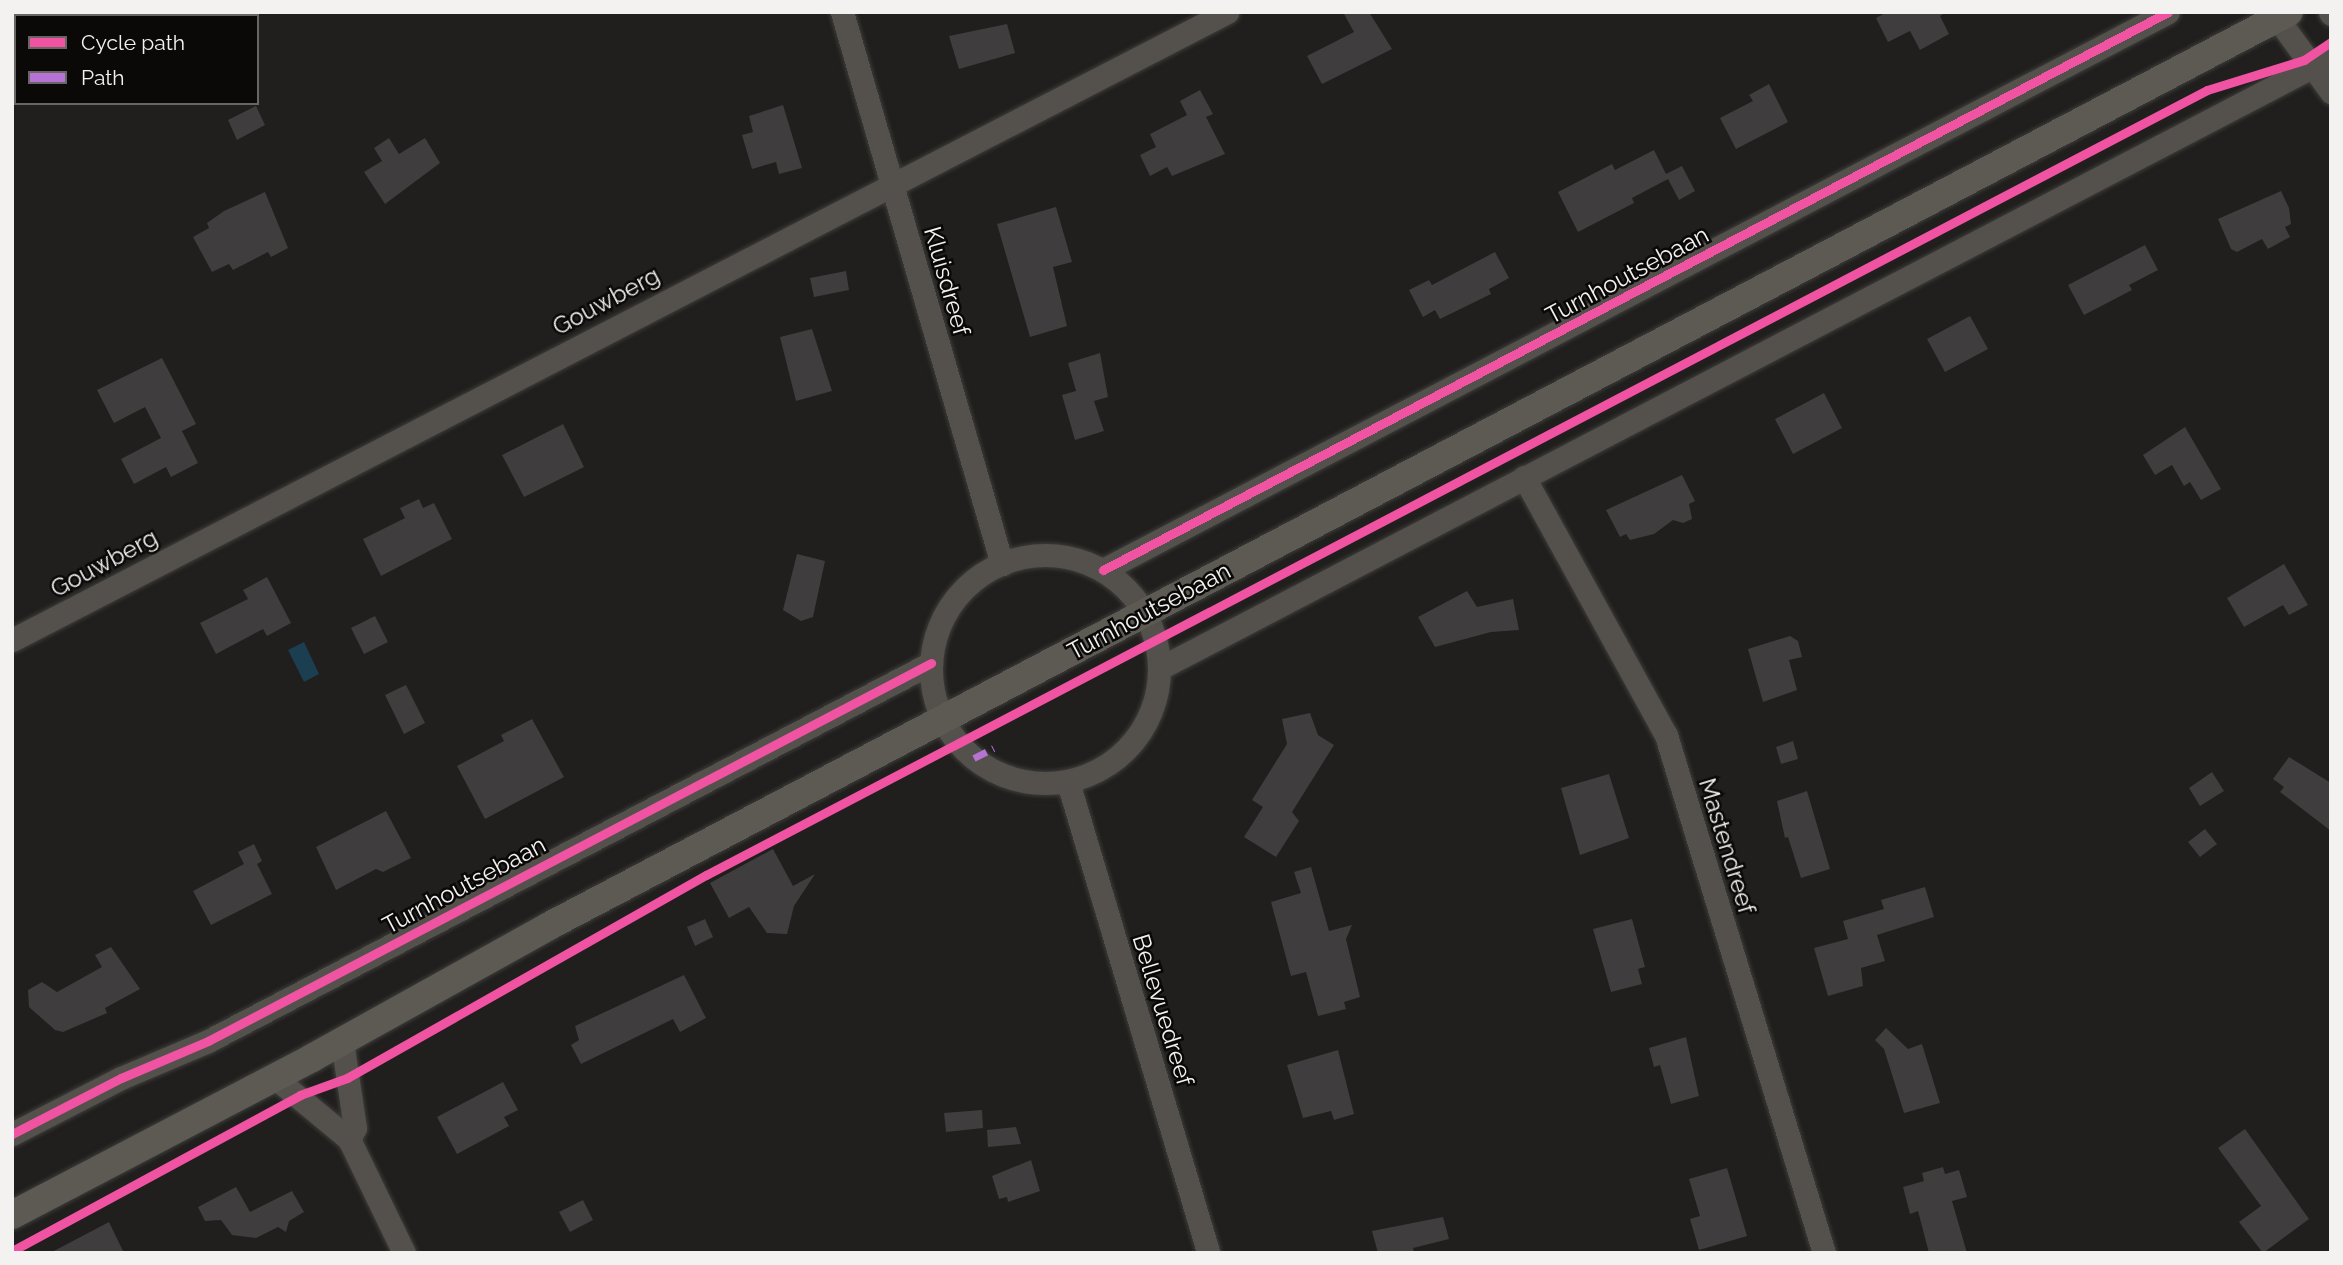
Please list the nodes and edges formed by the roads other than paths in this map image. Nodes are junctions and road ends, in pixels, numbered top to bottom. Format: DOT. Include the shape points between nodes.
graph roads {
  1 [pos="842,12"];
  2 [pos="1227,12"];
  3 [pos="2168,12"];
  4 [pos="2283,15"];
  5 [pos="2331,57"];
  6 [pos="2309,68"];
  7 [pos="2331,92"];
  8 [pos="892,182"];
  9 [pos="1524,477"];
  10 [pos="1002,564"];
  11 [pos="1103,570"];
  12 [pos="1145,613"];
  13 [pos="12,640"];
  14 [pos="931,663"];
  15 [pos="1162,667"];
  16 [pos="942,719"];
  17 [pos="1068,782"];
  18 [pos="342,1041"];
  19 [pos="274,1077"];
  20 [pos="12,1134"];
  21 [pos="349,1139"];
  22 [pos="12,1215"];
  23 [pos="404,1253"];
  24 [pos="1208,1253"];
  25 [pos="1824,1253"];
  1 -- 8 [label="street, Kluisdreef"];
  2 -- 8 [label="street, Gouwberg" via="944,160"];
  3 -- 11 [label="street, Turnhoutsebaan"];
  4 -- 6 [label="street"];
  4 -- 12 [label="main road, Turnhoutsebaan"];
  5 -- 6 [label="street"];
  6 -- 7 [label="street"];
  6 -- 9 [label="street"];
  8 -- 10 [label="street, Kluisdreef"];
  8 -- 13 [label="street, Gouwberg"];
  9 -- 15 [label="street"];
  9 -- 25 [label="street, Mastendreef" via="1666,735"];
  10 -- 11 [label="street" via="1036,555 1070,558"];
  10 -- 14 [label="street" via="974,580 952,603 937,631"];
  11 -- 12 [label="street" via="1127,589"];
  12 -- 15 [label="street"];
  12 -- 16 [label="main road, Turnhoutsebaan"];
  14 -- 16 [label="street" via="933,692"];
  14 -- 20 [label="street, Turnhoutsebaan" via="208,1041 121,1078"];
  15 -- 17 [label="street" via="1156,698 1138,736 1107,766"];
  16 -- 17 [label="street" via="958,744 981,765 1018,780"];
  16 -- 18 [label="main road, Turnhoutsebaan"];
  17 -- 24 [label="street, Bellevuedreef"];
  18 -- 19 [label="main road, Turnhoutsebaan"];
  18 -- 21 [label="street" via="355,1128"];
  19 -- 21 [label="street"];
  19 -- 22 [label="main road, Turnhoutsebaan"];
  21 -- 23 [label="street"];
}
